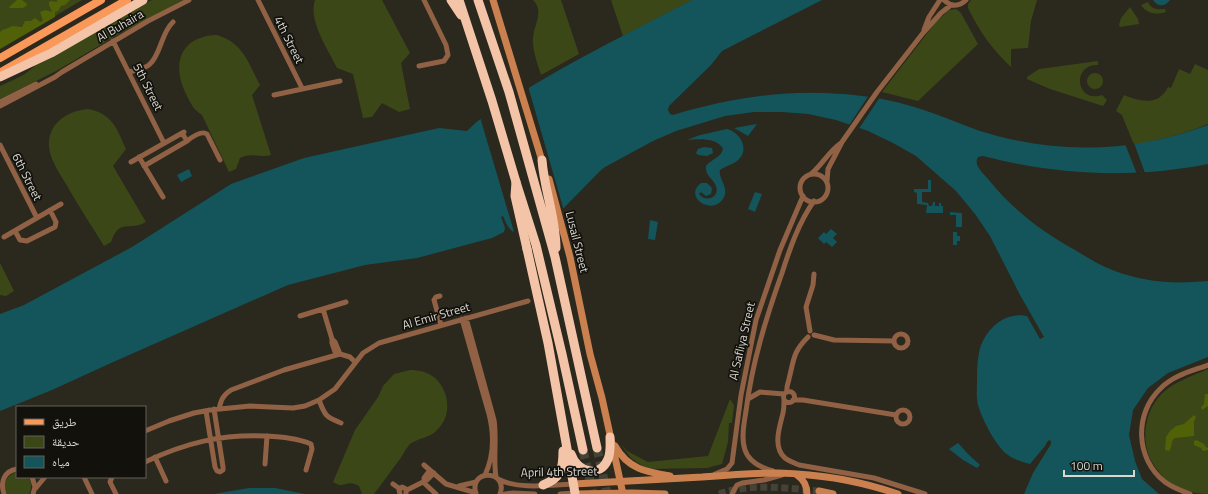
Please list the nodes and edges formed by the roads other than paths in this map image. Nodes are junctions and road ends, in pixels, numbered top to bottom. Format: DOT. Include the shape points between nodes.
graph roads {
  1 [pos="101,0"];
  2 [pos="127,0"];
  3 [pos="143,0"];
  4 [pos="189,0"];
  5 [pos="258,0"];
  6 [pos="424,0"];
  7 [pos="451,0"];
  8 [pos="459,0"];
  9 [pos="478,0"];
  10 [pos="493,0"];
  11 [pos="940,0"];
  12 [pos="944,0"];
  13 [pos="966,0"];
  14 [pos="951,5"];
  15 [pos="466,21"];
  16 [pos="173,22"];
  17 [pos="923,33"];
  18 [pos="113,41"];
  19 [pos="0,58"];
  20 [pos="419,66"];
  21 [pos="0,72"];
  22 [pos="62,72"];
  23 [pos="129,72"];
  24 [pos="0,77"];
  25 [pos="340,82"];
  26 [pos="302,88"];
  27 [pos="274,95"];
  28 [pos="0,102"];
  29 [pos="0,106"];
  30 [pos="187,141"];
  31 [pos="164,142"];
  32 [pos="842,142"];
  33 [pos="0,144"];
  34 [pos="139,158"];
  35 [pos="220,160"];
  36 [pos="542,160"];
  37 [pos="131,162"];
  38 [pos="144,166"];
  39 [pos="809,175"];
  40 [pos="827,181"];
  41 [pos="516,182"];
  42 [pos="803,196"];
  43 [pos="163,197"];
  44 [pos="814,201"];
  45 [pos="61,204"];
  46 [pos="50,210"];
  47 [pos="37,218"];
  48 [pos="15,231"];
  49 [pos="555,231"];
  50 [pos="4,237"];
  51 [pos="814,274"];
  52 [pos="440,296"];
  53 [pos="528,301"];
  54 [pos="346,302"];
  55 [pos="761,304"];
  56 [pos="770,307"];
  57 [pos="323,309"];
  58 [pos="300,316"];
  59 [pos="464,318"];
  60 [pos="441,325"];
  61 [pos="811,334"];
  62 [pos="894,341"];
  63 [pos="338,354"];
  64 [pos="355,362"];
  65 [pos="1208,365"];
  66 [pos="750,381"];
  67 [pos="760,392"];
  68 [pos="788,397"];
  69 [pos="748,398"];
  70 [pos="319,400"];
  71 [pos="216,409"];
  72 [pos="206,411"];
  73 [pos="896,415"];
  74 [pos="341,423"];
  75 [pos="564,430"];
  76 [pos="146,432"];
  77 [pos="267,436"];
  78 [pos="610,437"];
  79 [pos="218,438"];
  80 [pos="210,439"];
  81 [pos="494,442"];
  82 [pos="597,448"];
  83 [pos="583,450"];
  84 [pos="155,457"];
  85 [pos="146,462"];
  86 [pos="266,464"];
  87 [pos="424,465"];
  88 [pos="16,469"];
  89 [pos="306,470"];
  90 [pos="432,472"];
  91 [pos="782,474"];
  92 [pos="797,474"];
  93 [pos="485,475"];
  94 [pos="700,477"];
  95 [pos="32,478"];
  96 [pos="44,478"];
  97 [pos="84,478"];
  98 [pos="112,478"];
  99 [pos="497,478"];
  100 [pos="682,478"];
  101 [pos="166,481"];
  102 [pos="423,481"];
  103 [pos="476,482"];
  104 [pos="621,482"];
  105 [pos="393,484"];
  106 [pos="514,484"];
  107 [pos="574,484"];
  108 [pos="452,485"];
  109 [pos="543,485"];
  110 [pos="819,491"];
  111 [pos="34,492"];
  112 [pos="400,492"];
  113 [pos="407,492"];
  114 [pos="513,493"];
  115 [pos="623,493"];
  116 [pos="4,494"];
  117 [pos="92,494"];
  118 [pos="116,494"];
  119 [pos="436,494"];
  120 [pos="476,494"];
  121 [pos="500,494"];
  122 [pos="504,494"];
  123 [pos="535,494"];
  124 [pos="560,494"];
  125 [pos="575,494"];
  126 [pos="659,494"];
  127 [pos="665,494"];
  128 [pos="732,494"];
  129 [pos="807,494"];
  130 [pos="834,494"];
  131 [pos="898,494"];
  132 [pos="925,494"];
  133 [pos="1190,494"];
  1 -- 19 [label="main road"];
  2 -- 21 [label="main road"];
  3 -- 24 [label="highway" via="50,53"];
  4 -- 18 [label="street, Al Buhaira"];
  5 -- 26 [label="street, 4th Street"];
  6 -- 20 [label="street" via="448,55 444,61"];
  7 -- 15 [label="highway"];
  8 -- 15 [label="highway"];
  9 -- 49 [label="highway, Lusail Street"];
  10 -- 36 [label="street"];
  11 -- 17 [label="street"];
  12 -- 14 [label="street"];
  13 -- 14 [label="street" via="960,5"];
  14 -- 17 [label="street"];
  15 -- 41 [label="highway"];
  16 -- 23 [label="street" via="150,65"];
  17 -- 32 [label="street"];
  18 -- 22 [label="street, Al Buhaira"];
  18 -- 23 [label="street, 5th Street"];
  22 -- 28 [label="street, Al Buhaira"];
  22 -- 29 [label="street, Al Buhaira"];
  23 -- 31 [label="street, 5th Street"];
  25 -- 26 [label="street"];
  26 -- 27 [label="street"];
  30 -- 31 [label="street" via="183,133"];
  30 -- 35 [label="street" via="204,132"];
  30 -- 38 [label="street"];
  31 -- 34 [label="street"];
  32 -- 39 [label="street"];
  32 -- 40 [label="street" via="828,168"];
  33 -- 47 [label="street, 6th Street"];
  34 -- 37 [label="street"];
  34 -- 38 [label="street"];
  36 -- 49 [label="highway"];
  38 -- 43 [label="street"];
  39 -- 40 [label="street" via="817,174"];
  39 -- 42 [label="street" via="802,182"];
  40 -- 44 [label="street" via="826,195 821,200"];
  41 -- 75 [label="highway, bridge" via="515,196 548,343"];
  41 -- 83 [label="highway" via="536,244"];
  42 -- 44 [label="street"];
  42 -- 55 [label="street, Al Safliya Street"];
  44 -- 56 [label="street, Al Safliya Street" via="806,212 789,252"];
  45 -- 46 [label="street, 6th Street"];
  46 -- 47 [label="street, 6th Street"];
  46 -- 48 [label="street" via="56,222 55,227 26,241 20,240"];
  47 -- 48 [label="street, 6th Street"];
  48 -- 50 [label="street, 6th Street"];
  49 -- 78 [label="street, Lusail Street" via="570,257"];
  49 -- 82 [label="highway, Lusail Street" via="555,257"];
  51 -- 61 [label="street" via="806,307"];
  52 -- 60 [label="street" via="434,300"];
  53 -- 59 [label="street, Al Emir Street"];
  54 -- 57 [label="street"];
  55 -- 56 [label="street"];
  55 -- 94 [label="street, Al Safliya Street" via="741,395 732,463 727,469"];
  56 -- 66 [label="street, Al Safliya Street"];
  57 -- 58 [label="street"];
  57 -- 63 [label="street"];
  59 -- 60 [label="street, Al Emir Street"];
  59 -- 81 [label="street" via="480,374"];
  60 -- 64 [label="street, Al Emir Street" via="379,343 363,352"];
  61 -- 62 [label="street" via="834,340"];
  61 -- 68 [label="street" via="795,354"];
  63 -- 64 [label="street" via="347,355"];
  63 -- 71 [label="street" via="284,370 231,390 222,397"];
  64 -- 70 [label="street, Al Emir Street" via="335,389"];
  65 -- 133 [label="street" via="1177,377 1162,387 1148,406 1142,424 1144,452 1154,470 1167,484"];
  66 -- 67 [label="street"];
  66 -- 69 [label="street, Al Safliya Street"];
  67 -- 68 [label="street"];
  67 -- 69 [label="street"];
  68 -- 73 [label="street"];
  68 -- 132 [label="street" via="779,427 778,443 784,457 791,462 874,478"];
  69 -- 91 [label="street, Al Safliya Street" via="744,450 757,465"];
  70 -- 71 [label="street, Al Emir Street" via="293,408 250,406"];
  70 -- 74 [label="street" via="327,418"];
  71 -- 72 [label="street, Al Emir Street"];
  71 -- 79 [label="street"];
  72 -- 76 [label="street, Al Emir Street" via="194,413"];
  72 -- 80 [label="street"];
  75 -- 78 [label="highway" via="576,464 589,471 600,469 608,461"];
  75 -- 107 [label="highway"];
  75 -- 109 [label="highway" via="564,460 561,470 555,480"];
  77 -- 79 [label="street"];
  77 -- 86 [label="street"];
  77 -- 89 [label="street" via="311,444"];
  78 -- 100 [label="street" via="626,462 646,472"];
  78 -- 104 [label="street, Lusail Street"];
  79 -- 80 [label="street"];
  79 -- 80 [label="street" via="223,467 220,472 216,471"];
  80 -- 84 [label="street"];
  81 -- 93 [label="street"];
  81 -- 99 [label="street"];
  84 -- 85 [label="street"];
  84 -- 101 [label="street"];
  87 -- 90 [label="street"];
  88 -- 116 [label="street" via="8,472 3,478 1,486"];
  90 -- 102 [label="street"];
  90 -- 108 [label="street" via="446,484"];
  91 -- 92 [label="street, Al Safliya Street"];
  91 -- 94 [label="street, Al Safliya Street"];
  91 -- 128 [label="street" via="742,483 737,485"];
  92 -- 129 [label="street" via="806,486"];
  92 -- 131 [label="street, Al Safliya Street" via="850,482"];
  93 -- 99 [label="street, April 4th Street"];
  93 -- 103 [label="street"];
  94 -- 100 [label="street, Al Safliya Street"];
  95 -- 111 [label="street"];
  96 -- 111 [label="street"];
  97 -- 117 [label="street"];
  98 -- 118 [label="street" via="110,482"];
  99 -- 106 [label="street, April 4th Street"];
  99 -- 121 [label="street" via="501,486"];
  100 -- 104 [label="street, Al Safliya Street"];
  102 -- 113 [label="street"];
  102 -- 119 [label="street"];
  103 -- 108 [label="street" via="464,486"];
  103 -- 120 [label="street"];
  104 -- 107 [label="street, April 4th Street"];
  104 -- 115 [label="street, Lusail Street"];
  105 -- 112 [label="street"];
  106 -- 109 [label="street, April 4th Street"];
  106 -- 114 [label="street"];
  107 -- 109 [label="street, April 4th Street"];
  107 -- 125 [label="highway"];
  108 -- 120 [label="street"];
  110 -- 130 [label="street"];
  112 -- 113 [label="street" via="404,487"];
  114 -- 122 [label="street, April 4th Street"];
  114 -- 123 [label="street, April 4th Street"];
  115 -- 125 [label="street, April 4th Street"];
  115 -- 126 [label="street"];
  124 -- 125 [label="street, April 4th Street"];
  126 -- 127 [label="street"];
}
